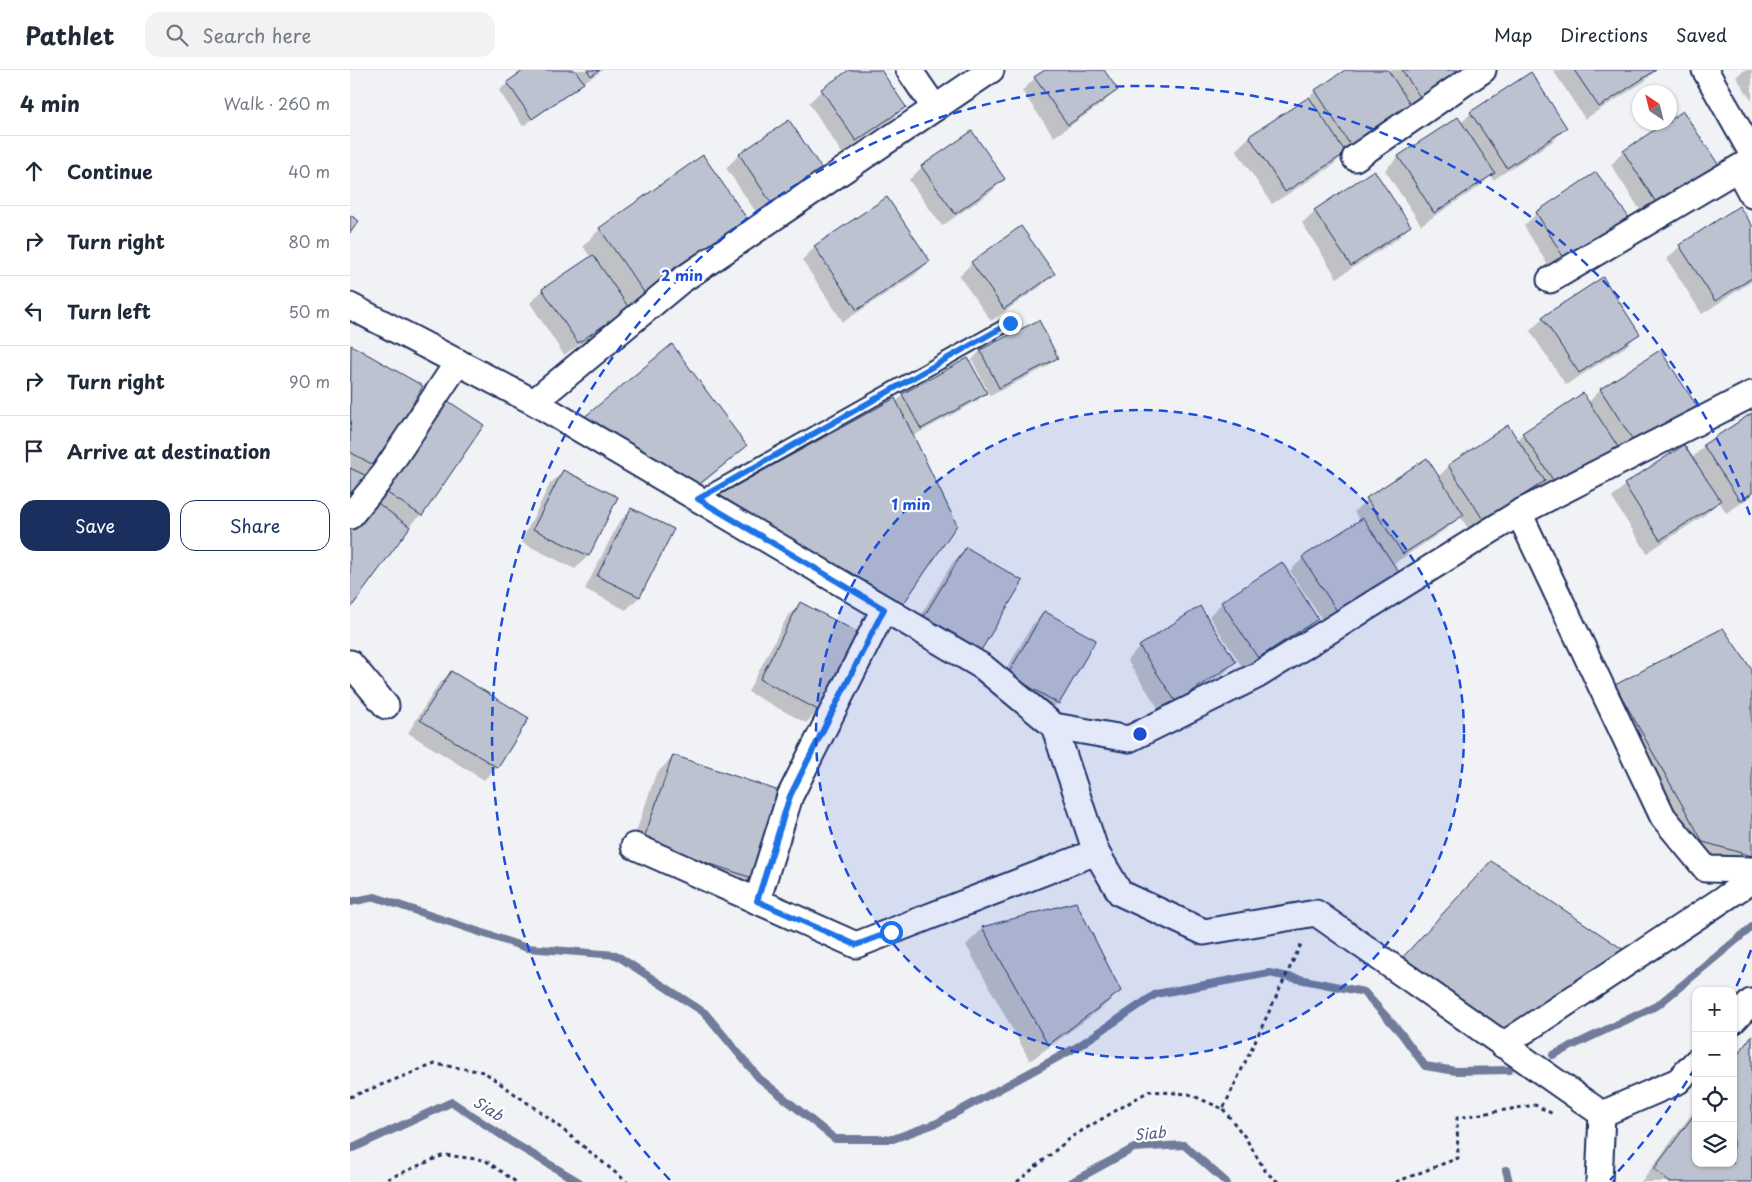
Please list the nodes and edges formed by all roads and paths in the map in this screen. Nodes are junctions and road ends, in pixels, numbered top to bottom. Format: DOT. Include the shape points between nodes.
graph roads {
  1 [pos="909,70"];
  2 [pos="992,70"];
  3 [pos="1483,70"];
  4 [pos="1705,70"];
  5 [pos="935,108"];
  6 [pos="1355,158"];
  7 [pos="1747,161"];
  8 [pos="1752,195"];
  9 [pos="1550,280"];
  10 [pos="350,306"];
  11 [pos="1010,323"];
  12 [pos="458,362"];
  13 [pos="1752,394"];
  14 [pos="534,402"];
  15 [pos="698,499"];
  16 [pos="1519,513"];
  17 [pos="350,516"];
  18 [pos="884,609"];
  19 [pos="350,663"];
  20 [pos="386,706"];
  21 [pos="1054,726"];
  22 [pos="634,846"];
  23 [pos="1096,852"];
  24 [pos="1752,870"];
  25 [pos="1752,880"];
  26 [pos="757,901"];
  27 [pos="1290,966"];
  28 [pos="1752,1002"];
  29 [pos="1737,1017"];
  30 [pos="1504,1045"];
  31 [pos="1692,1066"];
  32 [pos="350,1097"];
  33 [pos="1223,1108"];
  34 [pos="1602,1114"];
  35 [pos="1559,1117"];
  36 [pos="380,1182"];
  37 [pos="516,1182"];
  38 [pos="627,1182"];
  39 [pos="1017,1182"];
  40 [pos="1278,1182"];
  41 [pos="1396,1182"];
  42 [pos="1599,1182"];
  1 -- 5 [label="street"];
  2 -- 5 [label="street"];
  3 -- 6 [label="street"];
  4 -- 7 [label="street"];
  5 -- 14 [label="street" via="679,282"];
  7 -- 8 [label="street"];
  7 -- 9 [label="street"];
  10 -- 12 [label="street"];
  11 -- 15 [label="lane"];
  12 -- 14 [label="street"];
  12 -- 17 [label="street" via="378,482"];
  13 -- 16 [label="street"];
  14 -- 15 [label="street"];
  15 -- 18 [label="street"];
  16 -- 21 [label="street" via="1258,675 1129,739"];
  16 -- 24 [label="street" via="1662,817 1706,869"];
  18 -- 21 [label="street" via="983,667"];
  18 -- 26 [label="street" via="790,796"];
  19 -- 20 [label="street"];
  21 -- 23 [label="street"];
  22 -- 26 [label="street"];
  23 -- 26 [label="street" via="856,945"];
  23 -- 30 [label="street" via="1120,893 1204,932 1316,913"];
  25 -- 30 [label="street"];
  27 -- 33 [label="path"];
  28 -- 29 [label="street"];
  30 -- 34 [label="street"];
  31 -- 34 [label="street" via="1678,1081"];
  32 -- 38 [label="path" via="435,1064 484,1072 546,1116"];
  33 -- 39 [label="path" via="1190,1094 1149,1091 1073,1136"];
  33 -- 40 [label="path" via="1266,1172"];
  34 -- 42 [label="street"];
  35 -- 41 [label="path" via="1535,1105 1457,1118 1458,1158"];
  36 -- 37 [label="path" via="444,1155 485,1160"];
}
